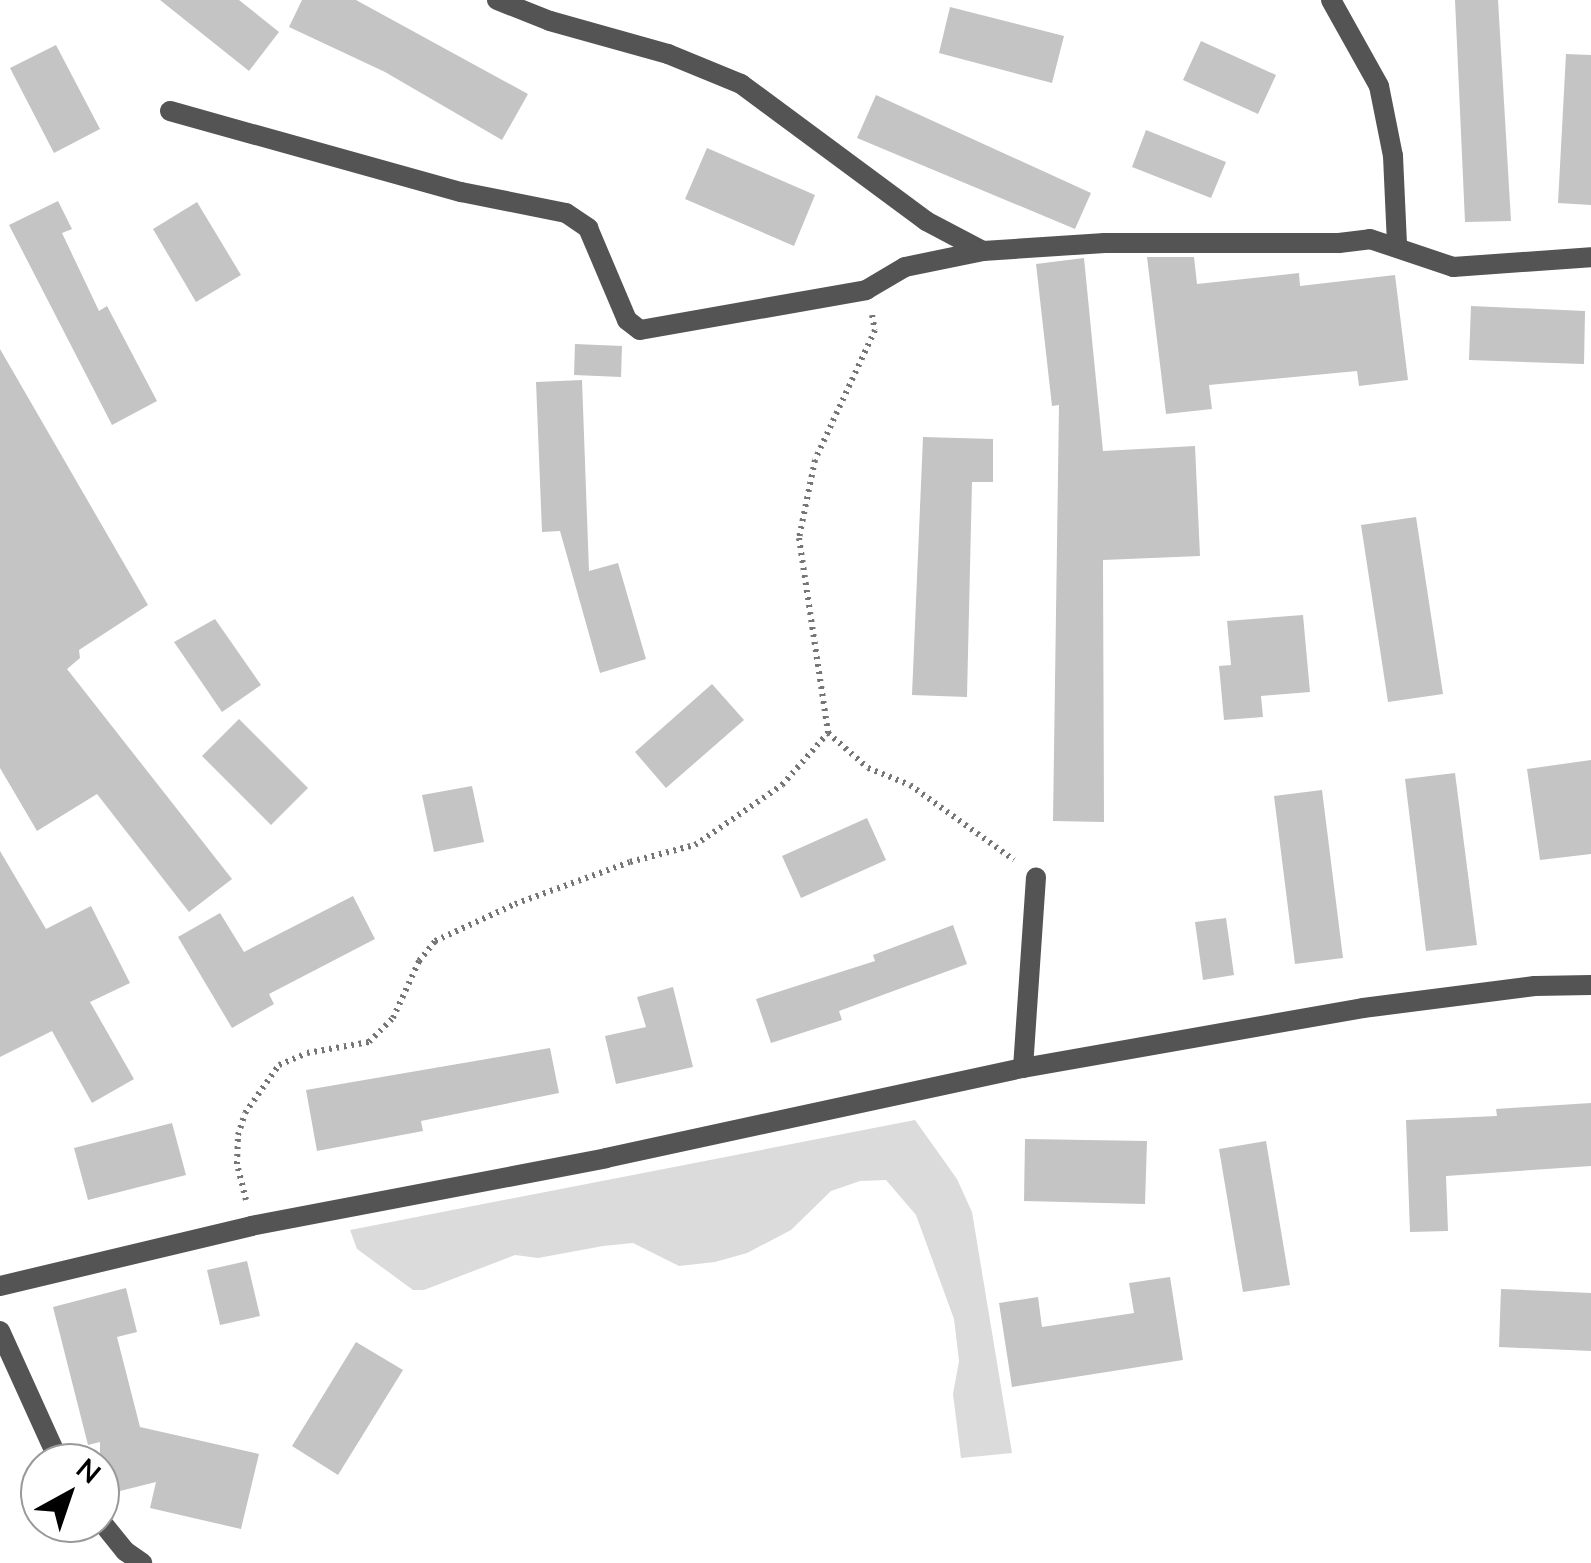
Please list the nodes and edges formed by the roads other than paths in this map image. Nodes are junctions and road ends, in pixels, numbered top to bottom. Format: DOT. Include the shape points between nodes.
graph roads {
  1 [pos="497,0"];
  2 [pos="1331,0"];
  3 [pos="170,111"];
  4 [pos="1397,246"];
  5 [pos="984,251"];
  6 [pos="1591,257"];
  7 [pos="1036,877"];
  8 [pos="1591,985"];
  9 [pos="1022,1068"];
  10 [pos="0,1286"];
  11 [pos="0,1330"];
  12 [pos="51,1443"];
  13 [pos="119,1543"];
  14 [pos="142,1563"];
  1 -- 5 [label="street" via="741,84 926,221"];
  2 -- 4 [label="street" via="1379,86 1393,156"];
  3 -- 5 [label="street" via="460,192 566,213 588,228 627,320 640,330 866,290 905,267"];
  4 -- 5 [label="street" via="1370,239 1105,242"];
  4 -- 6 [label="street" via="1453,267"];
  7 -- 9 [label="street"];
  8 -- 9 [label="street" via="1363,1008"];
  9 -- 10 [label="street" via="251,1226"];
  11 -- 12 [label="street"];
  13 -- 14 [label="street"];
}
